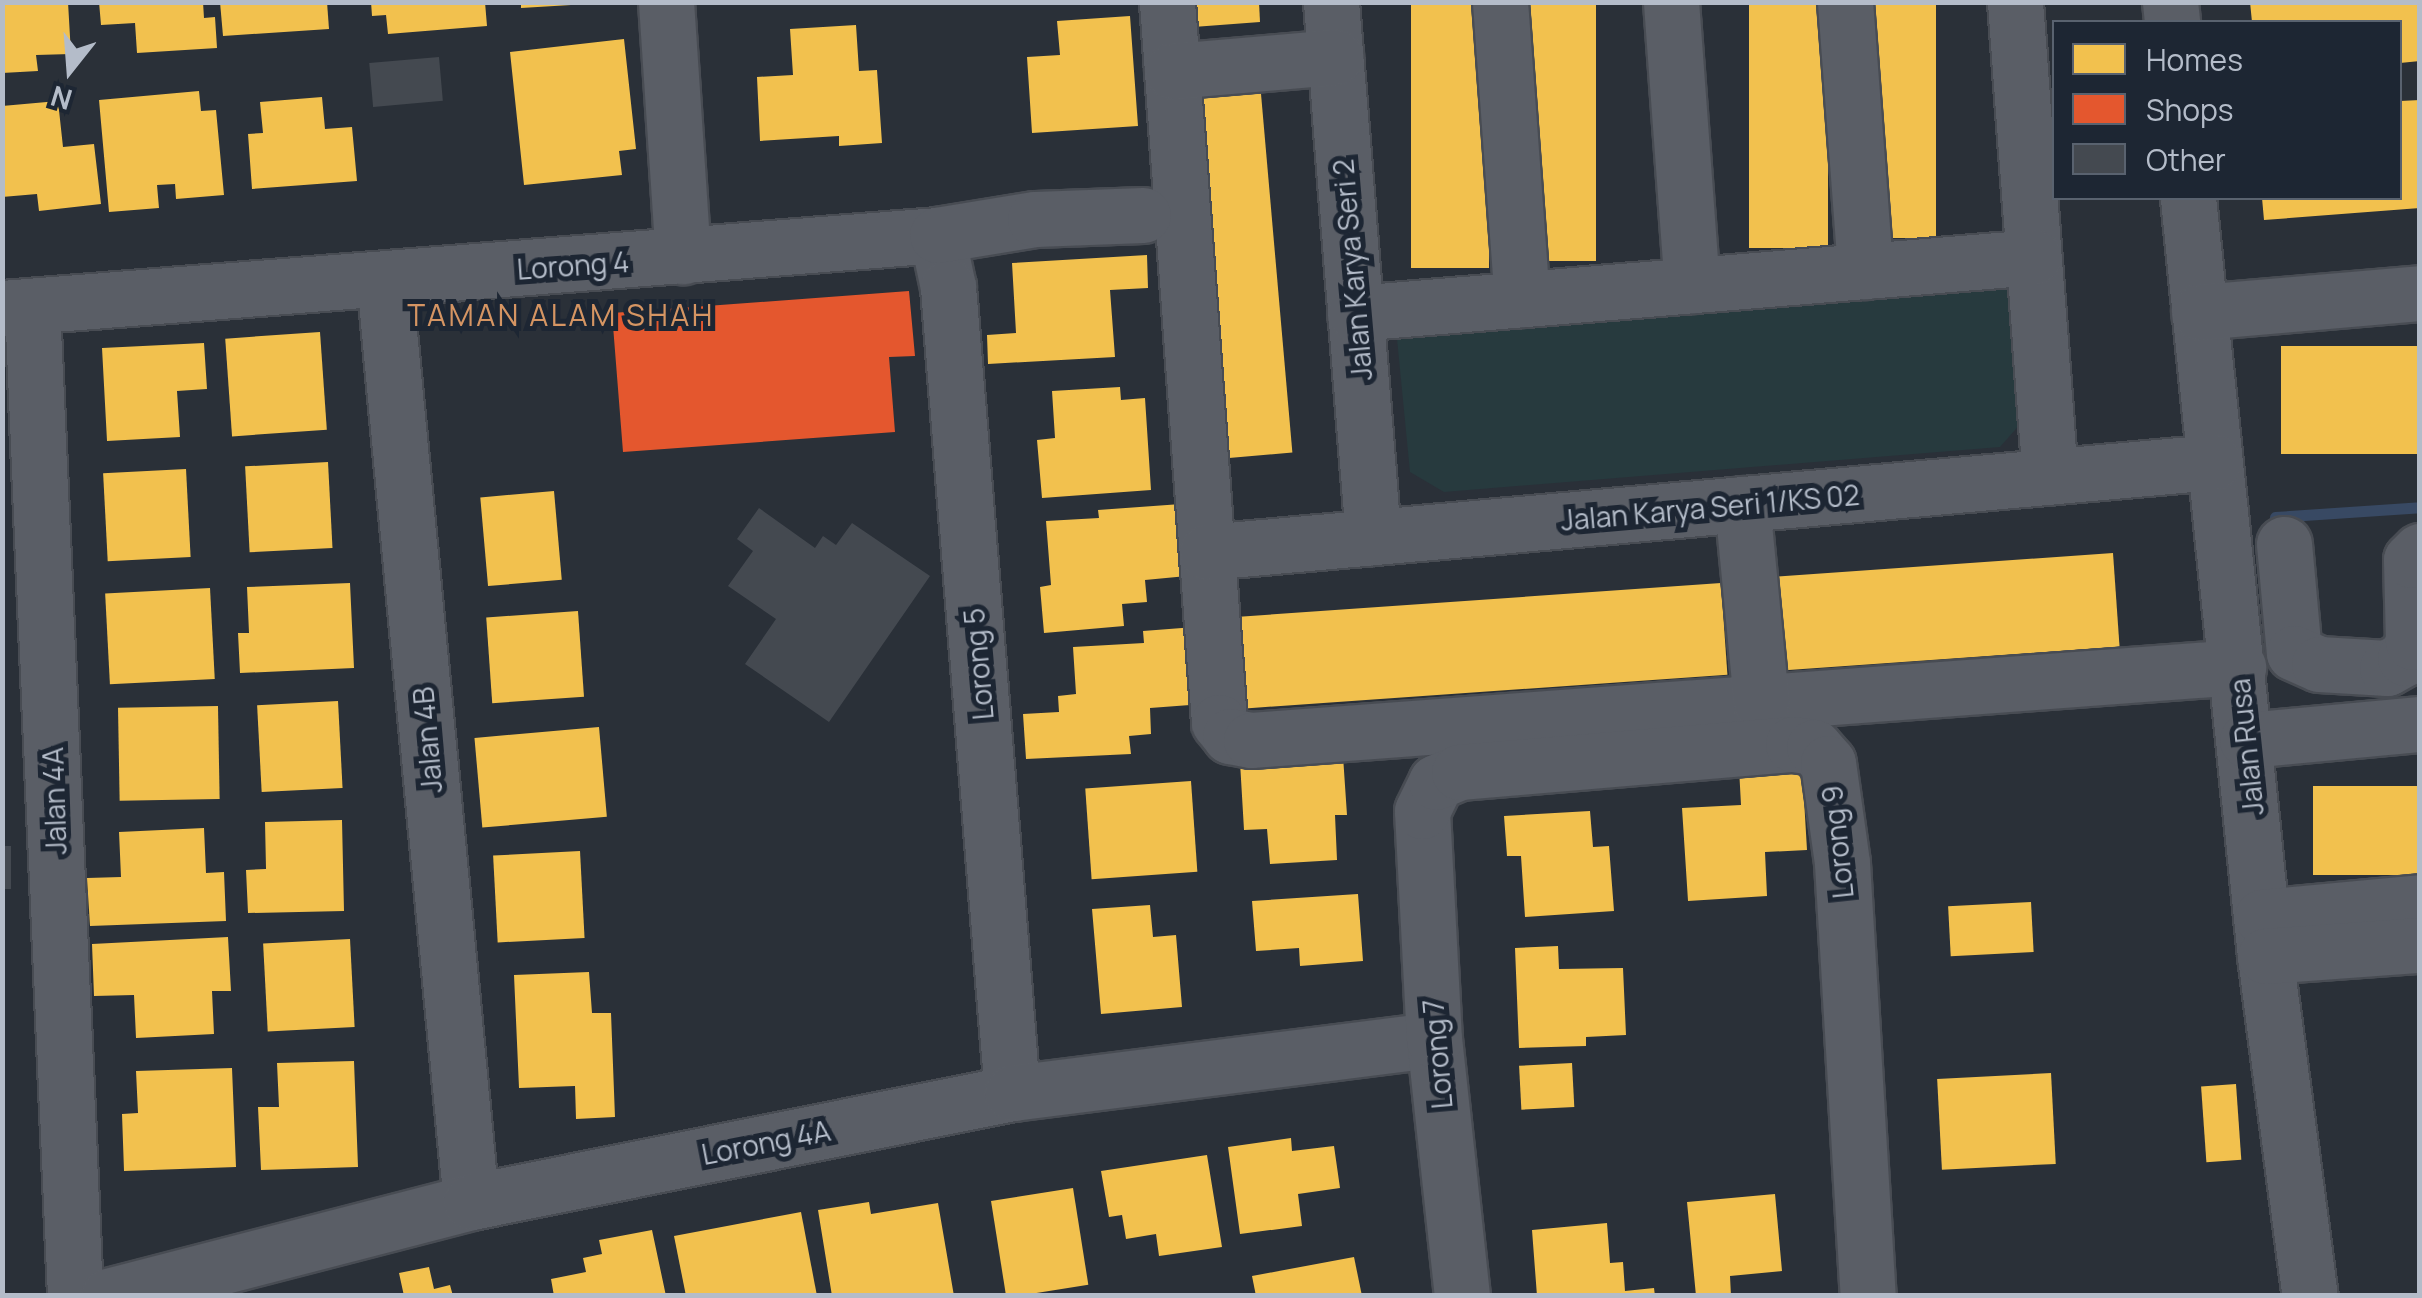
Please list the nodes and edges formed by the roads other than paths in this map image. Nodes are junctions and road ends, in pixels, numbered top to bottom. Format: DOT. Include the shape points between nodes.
graph roads {
  1 [pos="666,2"];
  2 [pos="1167,2"];
  3 [pos="1331,2"];
  4 [pos="1500,2"];
  5 [pos="1671,2"];
  6 [pos="1844,2"];
  7 [pos="2015,2"];
  8 [pos="1335,57"];
  9 [pos="1172,71"];
  10 [pos="2188,200"];
  11 [pos="1142,215"];
  12 [pos="937,235"];
  13 [pos="683,256"];
  14 [pos="2034,257"];
  15 [pos="1865,271"];
  16 [pos="384,279"];
  17 [pos="1692,285"];
  18 [pos="2420,292"];
  19 [pos="1522,300"];
  20 [pos="17,307"];
  21 [pos="2199,312"];
  22 [pos="1355,313"];
  23 [pos="2214,462"];
  24 [pos="2050,476"];
  25 [pos="1742,504"];
  26 [pos="1374,537"];
  27 [pos="2284,544"];
  28 [pos="2420,551"];
  29 [pos="1206,552"];
  30 [pos="2291,622"];
  31 [pos="2236,647"];
  32 [pos="1761,703"];
  33 [pos="2420,724"];
  34 [pos="2247,740"];
  35 [pos="1422,811"];
  36 [pos="2420,902"];
  37 [pos="2264,936"];
  38 [pos="2420,946"];
  39 [pos="1434,1040"];
  40 [pos="1012,1093"];
  41 [pos="471,1202"];
  42 [pos="76,1296"];
  43 [pos="108,1296"];
  44 [pos="1462,1296"];
  45 [pos="1868,1296"];
  46 [pos="2310,1296"];
  1 -- 13 [label="street"];
  2 -- 9 [label="street"];
  3 -- 8 [label="street, Jalan Karya Seri 2"];
  4 -- 19 [label="street"];
  5 -- 17 [label="street"];
  6 -- 15 [label="street"];
  7 -- 14 [label="street"];
  8 -- 9 [label="street"];
  8 -- 22 [label="street, Jalan Karya Seri 2"];
  9 -- 29 [label="street"];
  10 -- 21 [label="street, Jalan Rusa"];
  11 -- 12 [label="street, Lorong 4" via="1035,219"];
  12 -- 13 [label="street, Lorong 4"];
  12 -- 40 [label="street, Lorong 5" via="950,307"];
  13 -- 16 [label="street, Lorong 4"];
  14 -- 15 [label="street"];
  14 -- 24 [label="street"];
  15 -- 17 [label="street"];
  16 -- 20 [label="street, Lorong 4"];
  16 -- 41 [label="street, Jalan 4B"];
  17 -- 19 [label="street"];
  18 -- 21 [label="street"];
  19 -- 22 [label="street"];
  20 -- 42 [label="street, Jalan 4A"];
  21 -- 23 [label="street, Jalan Rusa"];
  22 -- 26 [label="street, Jalan Karya Seri 2"];
  23 -- 24 [label="street, Jalan Karya Seri 1/KS 02"];
  23 -- 31 [label="street, Jalan Rusa"];
  24 -- 25 [label="street, Jalan Karya Seri 1/KS 02"];
  25 -- 26 [label="street, Jalan Karya Seri 1/KS 02"];
  25 -- 32 [label="street"];
  26 -- 29 [label="street, Jalan Karya Seri 1/KS 02"];
  27 -- 30 [label="street"];
  28 -- 30 [label="street" via="2411,560 2413,642 2406,658 2387,668 2319,664 2294,653"];
  29 -- 32 [label="street" via="1219,722 1230,736 1251,740"];
  30 -- 31 [label="street"];
  31 -- 32 [label="street"];
  31 -- 34 [label="street, Jalan Rusa"];
  33 -- 34 [label="street"];
  34 -- 37 [label="street, Jalan Rusa"];
  35 -- 39 [label="street, Lorong 7"];
  35 -- 45 [label="street, Lorong 9" via="1436,782 1458,772 1814,747 1828,763 1842,864"];
  36 -- 37 [label="street"];
  37 -- 38 [label="street"];
  37 -- 46 [label="street, Jalan Rusa"];
  39 -- 40 [label="street, Lorong 4A"];
  39 -- 44 [label="street, Lorong 7"];
  40 -- 41 [label="street, Lorong 4A"];
  41 -- 43 [label="street, Lorong 4A"];
}
